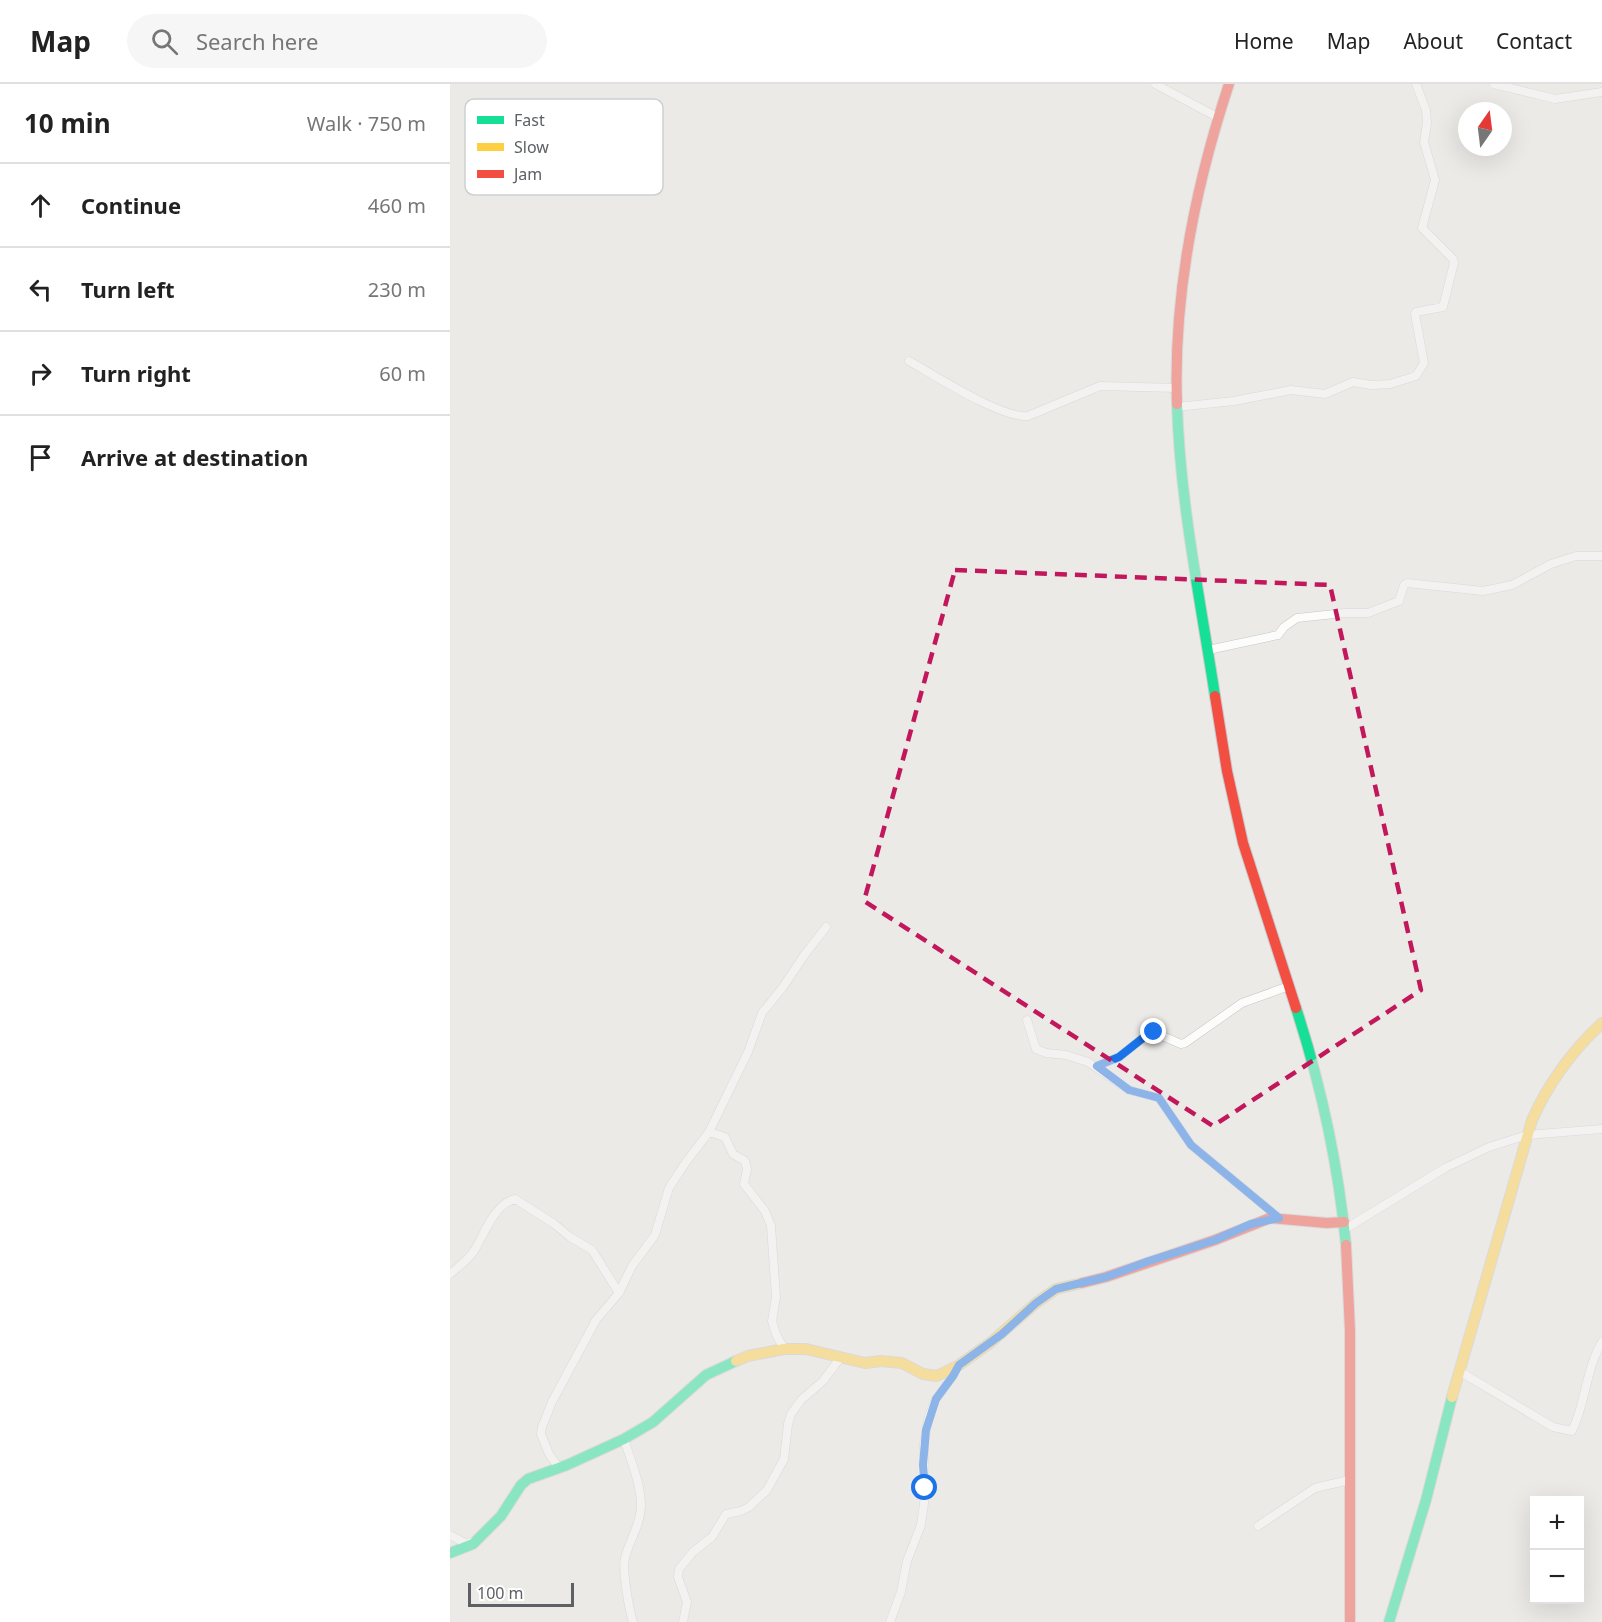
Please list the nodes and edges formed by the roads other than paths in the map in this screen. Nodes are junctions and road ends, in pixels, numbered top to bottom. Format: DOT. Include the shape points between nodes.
graph roads {
  1 [pos="1155,84"];
  2 [pos="1229,84"];
  3 [pos="1416,84"];
  4 [pos="1494,84"];
  5 [pos="1602,92"];
  6 [pos="1217,117"];
  7 [pos="909,360"];
  8 [pos="1177,388"];
  9 [pos="1177,406"];
  10 [pos="1602,556"];
  11 [pos="1208,650"];
  12 [pos="826,927"];
  13 [pos="1289,986"];
  14 [pos="1027,1020"];
  15 [pos="1602,1023"];
  16 [pos="1097,1066"];
  17 [pos="1602,1130"];
  18 [pos="709,1132"];
  19 [pos="1527,1135"];
  20 [pos="1279,1218"];
  21 [pos="1344,1226"];
  22 [pos="450,1274"];
  23 [pos="619,1293"];
  24 [pos="1602,1342"];
  25 [pos="784,1349"];
  26 [pos="841,1358"];
  27 [pos="959,1365"];
  28 [pos="1458,1371"];
  29 [pos="624,1438"];
  30 [pos="559,1468"];
  31 [pos="1349,1480"];
  32 [pos="1258,1526"];
  33 [pos="450,1535"];
  34 [pos="474,1542"];
  35 [pos="450,1553"];
  36 [pos="633,1622"];
  37 [pos="683,1622"];
  38 [pos="890,1622"];
  39 [pos="1350,1622"];
  40 [pos="1389,1622"];
  1 -- 6 [label="street"];
  2 -- 6 [label="main road"];
  3 -- 9 [label="street" via="1426,110 1424,142 1435,180 1422,228 1454,263 1443,307 1414,314 1424,363 1416,376 1390,384 1353,382 1325,394 1291,390"];
  4 -- 5 [label="street" via="1555,99"];
  6 -- 8 [label="main road" via="1193,215 1180,318"];
  7 -- 8 [label="street" via="993,406 1020,416 1100,386"];
  8 -- 9 [label="main road"];
  9 -- 11 [label="main road" via="1190,549"];
  10 -- 11 [label="street" via="1576,556 1551,564 1512,585 1480,591 1407,583 1399,601 1368,613 1297,618 1278,635"];
  11 -- 13 [label="main road" via="1243,845"];
  12 -- 18 [label="street" via="762,1013 748,1052"];
  13 -- 16 [label="street" via="1242,1003 1185,1043 1154,1032 1112,1061"];
  13 -- 21 [label="main road" via="1321,1087"];
  14 -- 16 [label="street" via="1036,1049"];
  15 -- 19 [label="main road" via="1561,1068 1537,1107"];
  16 -- 20 [label="street" via="1129,1090 1159,1098 1191,1145"];
  17 -- 19 [label="street"];
  18 -- 23 [label="street" via="669,1188 659,1228 632,1266"];
  18 -- 25 [label="street" via="725,1137 733,1154 745,1161 744,1184 769,1219 776,1297 772,1321"];
  19 -- 21 [label="street" via="1489,1147 1445,1168"];
  19 -- 28 [label="main road"];
  20 -- 21 [label="main road"];
  20 -- 27 [label="main road" via="1251,1224 1106,1277 1056,1289"];
  21 -- 31 [label="main road" via="1350,1335"];
  22 -- 23 [label="street" via="474,1252 501,1208 514,1199 592,1250"];
  23 -- 30 [label="street" via="596,1320 542,1426 549,1454"];
  24 -- 28 [label="street" via="1572,1431 1553,1427"];
  25 -- 26 [label="main road" via="806,1349"];
  25 -- 29 [label="main road" via="748,1356 706,1375 660,1416"];
  26 -- 27 [label="main road" via="865,1363 902,1363 932,1376"];
  26 -- 37 [label="street" via="791,1413 784,1459 767,1490 749,1507 725,1515 712,1537 679,1569 687,1602"];
  27 -- 38 [label="street" via="929,1416 921,1525"];
  28 -- 40 [label="main road" via="1426,1500"];
  29 -- 30 [label="main road"];
  29 -- 36 [label="street" via="641,1505 624,1562"];
  30 -- 34 [label="main road" via="521,1485 501,1516"];
  31 -- 32 [label="street" via="1315,1488"];
  31 -- 39 [label="main road"];
  33 -- 34 [label="street" via="465,1543"];
  34 -- 35 [label="main road"];
}
